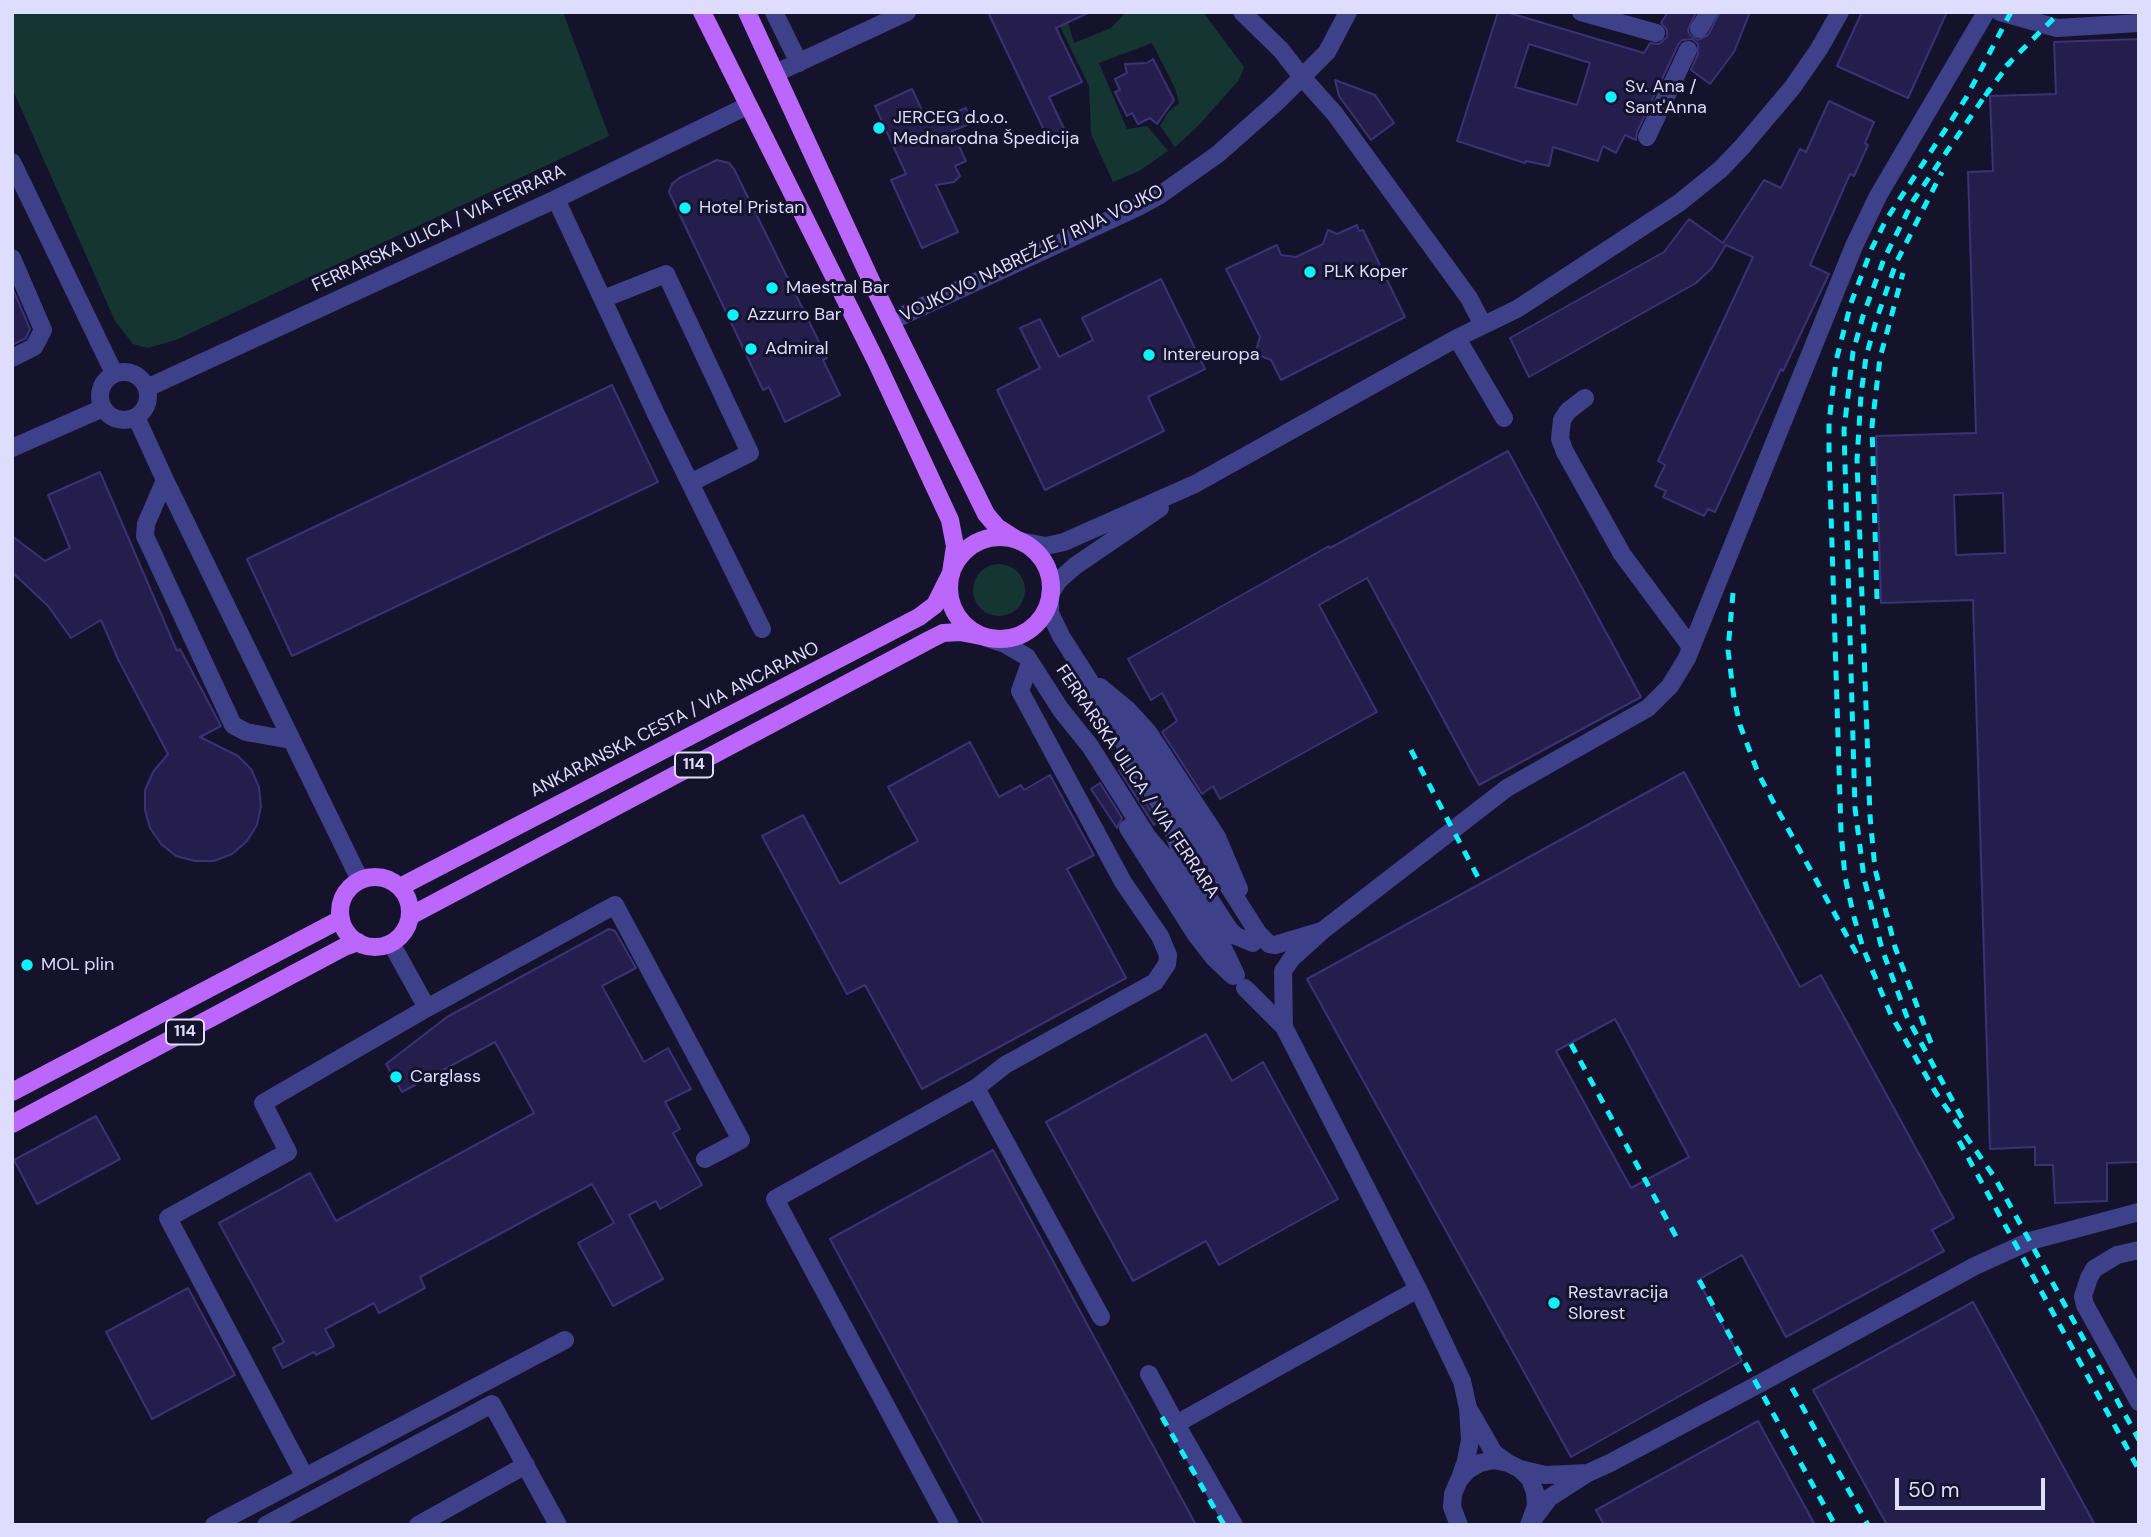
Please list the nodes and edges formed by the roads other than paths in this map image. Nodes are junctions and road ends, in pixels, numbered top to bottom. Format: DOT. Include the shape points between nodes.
graph roads {
  1 [pos="702,12"];
  2 [pos="747,12"];
  3 [pos="774,12"];
  4 [pos="907,12"];
  5 [pos="1242,12"];
  6 [pos="1349,12"];
  7 [pos="1709,12"];
  8 [pos="1840,12"];
  9 [pos="1986,12"];
  10 [pos="2000,12"];
  11 [pos="1584,13"];
  12 [pos="2139,23"];
  13 [pos="1699,29"];
  14 [pos="1656,33"];
  15 [pos="1688,50"];
  16 [pos="799,63"];
  17 [pos="776,73"];
  18 [pos="1302,78"];
  19 [pos="747,106"];
  20 [pos="1647,137"];
  21 [pos="12,162"];
  22 [pos="556,199"];
  23 [pos="12,258"];
  24 [pos="603,299"];
  25 [pos="891,321"];
  26 [pos="1471,331"];
  27 [pos="12,358"];
  28 [pos="114,373"];
  29 [pos="147,388"];
  30 [pos="1585,398"];
  31 [pos="103,408"];
  32 [pos="136,417"];
  33 [pos="1504,418"];
  34 [pos="12,448"];
  35 [pos="165,480"];
  36 [pos="690,483"];
  37 [pos="1195,484"];
  38 [pos="1019,541"];
  39 [pos="951,573"];
  40 [pos="1050,595"];
  41 [pos="762,629"];
  42 [pos="981,636"];
  43 [pos="1691,647"];
  44 [pos="1030,663"];
  45 [pos="1088,678"];
  46 [pos="1117,724"];
  47 [pos="291,740"];
  48 [pos="360,880"];
  49 [pos="400,887"];
  50 [pos="410,916"];
  51 [pos="341,919"];
  52 [pos="1251,922"];
  53 [pos="1322,931"];
  54 [pos="358,942"];
  55 [pos="391,943"];
  56 [pos="1261,944"];
  57 [pos="1283,971"];
  58 [pos="1240,981"];
  59 [pos="427,1008"];
  60 [pos="1284,1027"];
  61 [pos="975,1088"];
  62 [pos="12,1092"];
  63 [pos="12,1124"];
  64 [pos="705,1159"];
  65 [pos="2139,1212"];
  66 [pos="2139,1250"];
  67 [pos="1418,1289"];
  68 [pos="1101,1317"];
  69 [pos="565,1340"];
  70 [pos="1149,1374"];
  71 [pos="2139,1402"];
  72 [pos="1468,1408"];
  73 [pos="1176,1424"];
  74 [pos="526,1465"];
  75 [pos="1514,1466"];
  76 [pos="1588,1473"];
  77 [pos="305,1477"];
  78 [pos="1459,1480"];
  79 [pos="1452,1507"];
  80 [pos="1532,1523"];
  81 [pos="214,1525"];
  82 [pos="266,1525"];
  83 [pos="418,1525"];
  84 [pos="558,1525"];
  85 [pos="950,1525"];
  86 [pos="1234,1525"];
  87 [pos="1448,1525"];
  88 [pos="1459,1525"];
  1 -- 19 [label="main road"];
  2 -- 17 [label="main road"];
  3 -- 16 [label="street"];
  4 -- 16 [label="street"];
  5 -- 18 [label="street" via="1282,50"];
  6 -- 18 [label="street, VOJKOVO NABREŽJE / RIVA VOJKO" via="1327,52"];
  7 -- 13 [label="street"];
  8 -- 26 [label="street" via="1792,88 1721,169 1672,208 1517,309"];
  9 -- 43 [label="street" via="1878,196 1854,246"];
  10 -- 12 [label="street" via="2057,28"];
  11 -- 14 [label="street"];
  15 -- 20 [label="street"];
  16 -- 17 [label="street"];
  17 -- 25 [label="main road"];
  18 -- 25 [label="street, VOJKOVO NABREŽJE / RIVA VOJKO" via="1218,154 1160,195"];
  18 -- 26 [label="street" via="1335,114 1472,302"];
  19 -- 22 [label="street, FERRARSKA ULICA / VIA FERRARA"];
  19 -- 39 [label="main road" via="876,361 950,520 956,546"];
  21 -- 28 [label="street"];
  22 -- 24 [label="street"];
  22 -- 29 [label="street, FERRARSKA ULICA / VIA FERRARA"];
  23 -- 27 [label="street" via="43,330 34,346"];
  24 -- 36 [label="street"];
  24 -- 36 [label="street" via="666,274 750,453"];
  25 -- 38 [label="main road" via="986,514"];
  26 -- 33 [label="street"];
  26 -- 37 [label="street"];
  28 -- 29 [label="street" via="137,375"];
  28 -- 31 [label="street" via="102,385"];
  29 -- 32 [label="street" via="147,404"];
  30 -- 43 [label="street" via="1562,420 1560,439 1565,452 1622,554"];
  31 -- 32 [label="street" via="121,420"];
  31 -- 34 [label="street"];
  32 -- 35 [label="street"];
  35 -- 47 [label="street"];
  35 -- 47 [label="street" via="145,536 233,725 246,732"];
  36 -- 41 [label="street"];
  37 -- 38 [label="street" via="1064,542 1046,546"];
  37 -- 40 [label="street" via="1075,566"];
  38 -- 39 [label="main road, 114" via="995,537 978,541 964,551"];
  38 -- 40 [label="main road" via="1040,556 1048,570"];
  39 -- 42 [label="main road" via="949,597 955,613"];
  39 -- 49 [label="main road, ANKARANSKA CESTA / VIA ANCARANO / 114" via="935,605 919,617"];
  40 -- 42 [label="main road, 114" via="1040,619 1028,631 996,639"];
  40 -- 45 [label="street, FERRARSKA ULICA / VIA FERRARA" via="1050,613"];
  42 -- 44 [label="street, FERRARSKA ULICA / VIA FERRARA" via="1005,644"];
  42 -- 50 [label="main road, 114" via="943,633"];
  43 -- 53 [label="street" via="1670,686 1648,708 1507,788"];
  44 -- 58 [label="street, FERRARSKA ULICA / VIA FERRARA" via="1172,866"];
  44 -- 61 [label="street" via="1020,691 1123,882 1166,946 1167,964 1144,990 1005,1065"];
  45 -- 46 [label="street, FERRARSKA ULICA / VIA FERRARA"];
  45 -- 52 [label="street" via="1148,732 1217,837"];
  46 -- 52 [label="street, FERRARSKA ULICA / VIA FERRARA" via="1142,750"];
  46 -- 56 [label="street" via="1128,754 1168,817 1183,859 1228,929"];
  47 -- 48 [label="street"];
  48 -- 49 [label="main road" via="376,877"];
  48 -- 51 [label="main road" via="346,892"];
  49 -- 50 [label="main road"];
  50 -- 55 [label="main road, 114" via="404,932"];
  51 -- 54 [label="main road"];
  51 -- 62 [label="main road, 114"];
  52 -- 56 [label="street, FERRARSKA ULICA / VIA FERRARA"];
  53 -- 56 [label="street" via="1281,944"];
  53 -- 57 [label="street"];
  54 -- 55 [label="main road, 114" via="374,947"];
  54 -- 63 [label="main road, 114"];
  55 -- 59 [label="street"];
  56 -- 57 [label="street" via="1281,955"];
  56 -- 58 [label="street" via="1240,952 1235,967"];
  57 -- 58 [label="street" via="1269,990 1253,991"];
  57 -- 60 [label="street"];
  58 -- 60 [label="street, FERRARSKA ULICA / VIA FERRARA"];
  59 -- 64 [label="street" via="615,905 741,1140"];
  59 -- 77 [label="street" via="263,1103 288,1152 168,1218"];
  60 -- 67 [label="street"];
  61 -- 68 [label="street"];
  61 -- 85 [label="street" via="775,1199"];
  65 -- 76 [label="street" via="2030,1241 1996,1256"];
  66 -- 71 [label="street" via="2117,1255 2094,1269 2083,1296"];
  67 -- 72 [label="street" via="1462,1381"];
  67 -- 73 [label="street"];
  69 -- 77 [label="street"];
  70 -- 73 [label="street"];
  72 -- 75 [label="street" via="1494,1453"];
  72 -- 78 [label="street" via="1470,1440"];
  73 -- 86 [label="street"];
  74 -- 82 [label="street" via="492,1404"];
  74 -- 83 [label="street"];
  74 -- 84 [label="street"];
  75 -- 76 [label="street" via="1545,1475"];
  75 -- 78 [label="street" via="1494,1460 1480,1463"];
  75 -- 80 [label="street" via="1530,1479 1535,1492"];
  76 -- 80 [label="street" via="1549,1498"];
  77 -- 81 [label="street"];
  78 -- 79 [label="street"];
  79 -- 87 [label="street"];
  79 -- 88 [label="street"];
}
